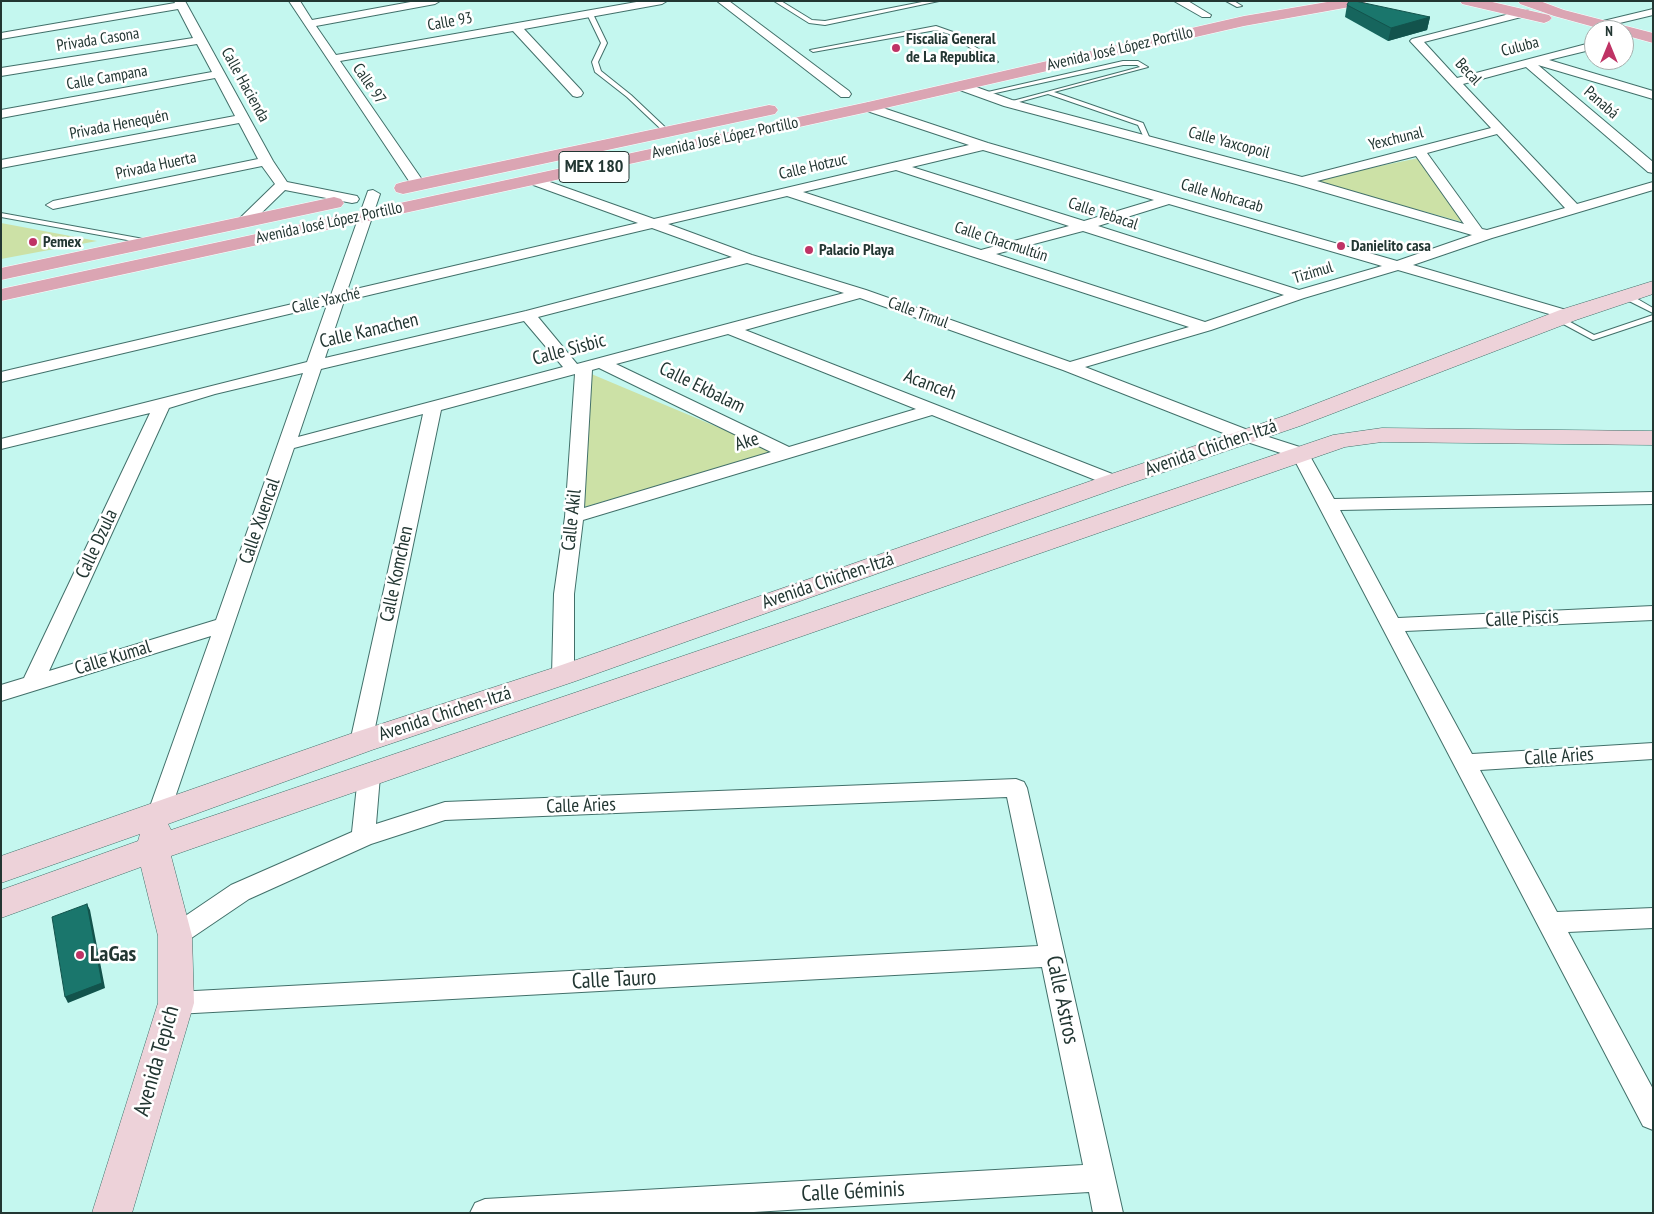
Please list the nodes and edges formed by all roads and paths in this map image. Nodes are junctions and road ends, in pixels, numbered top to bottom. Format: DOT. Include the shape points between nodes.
graph roads {
  1 [pos="294,1"];
  2 [pos="435,1"];
  3 [pos="575,1"];
  4 [pos="662,1"];
  5 [pos="722,1"];
  6 [pos="777,1"];
  7 [pos="898,1"];
  8 [pos="936,1"];
  9 [pos="1179,1"];
  10 [pos="1362,1"];
  11 [pos="1468,1"];
  12 [pos="180,3"];
  13 [pos="1235,3"];
  14 [pos="1487,3"];
  15 [pos="1529,5"];
  16 [pos="907,7"];
  17 [pos="1653,12"];
  18 [pos="590,14"];
  19 [pos="1206,15"];
  20 [pos="1626,20"];
  21 [pos="1584,23"];
  22 [pos="308,24"];
  23 [pos="516,27"];
  24 [pos="1634,35"];
  25 [pos="1,36"];
  26 [pos="1653,38"];
  27 [pos="200,40"];
  28 [pos="1634,43"];
  29 [pos="1584,48"];
  30 [pos="1653,48"];
  31 [pos="813,50"];
  32 [pos="332,59"];
  33 [pos="1531,61"];
  34 [pos="995,62"];
  35 [pos="1,72"];
  36 [pos="219,74"];
  37 [pos="1455,82"];
  38 [pos="892,84"];
  39 [pos="961,86"];
  40 [pos="1025,86"];
  41 [pos="1048,92"];
  42 [pos="578,93"];
  43 [pos="845,94"];
  44 [pos="982,94"];
  45 [pos="1653,95"];
  46 [pos="826,98"];
  47 [pos="866,99"];
  48 [pos="1008,103"];
  49 [pos="788,106"];
  50 [pos="1,114"];
  51 [pos="243,118"];
  52 [pos="665,130"];
  53 [pos="1499,130"];
  54 [pos="1147,139"];
  55 [pos="983,146"];
  56 [pos="1419,151"];
  57 [pos="266,161"];
  58 [pos="1,164"];
  59 [pos="896,166"];
  60 [pos="1653,169"];
  61 [pos="533,180"];
  62 [pos="1301,181"];
  63 [pos="418,184"];
  64 [pos="282,185"];
  65 [pos="1653,186"];
  66 [pos="787,191"];
  67 [pos="373,194"];
  68 [pos="352,199"];
  69 [pos="1170,199"];
  70 [pos="53,206"];
  71 [pos="1574,209"];
  72 [pos="1,215"];
  73 [pos="366,215"];
  74 [pos="21,219"];
  75 [pos="244,222"];
  76 [pos="1,223"];
  77 [pos="650,223"];
  78 [pos="1084,226"];
  79 [pos="1482,233"];
  80 [pos="150,242"];
  81 [pos="981,254"];
  82 [pos="747,258"];
  83 [pos="1397,266"];
  84 [pos="1,274"];
  85 [pos="1653,287"];
  86 [pos="861,293"];
  87 [pos="1,295"];
  88 [pos="1299,295"];
  89 [pos="1626,296"];
  90 [pos="337,298"];
  91 [pos="1653,311"];
  92 [pos="528,315"];
  93 [pos="1563,317"];
  94 [pos="1653,317"];
  95 [pos="1204,327"];
  96 [pos="729,329"];
  97 [pos="314,366"];
  98 [pos="586,366"];
  99 [pos="1069,367"];
  100 [pos="1,377"];
  101 [pos="162,405"];
  102 [pos="433,406"];
  103 [pos="934,409"];
  104 [pos="1292,421"];
  105 [pos="1246,436"];
  106 [pos="1653,438"];
  107 [pos="1337,441"];
  108 [pos="286,445"];
  109 [pos="4,448"];
  110 [pos="785,452"];
  111 [pos="1300,453"];
  112 [pos="1114,481"];
  113 [pos="1653,498"];
  114 [pos="1328,504"];
  115 [pos="574,517"];
  116 [pos="1653,613"];
  117 [pos="225,624"];
  118 [pos="1392,625"];
  119 [pos="563,675"];
  120 [pos="33,682"];
  121 [pos="1,692"];
  122 [pos="361,742"];
  123 [pos="1653,751"];
  124 [pos="1465,763"];
  125 [pos="369,776"];
  126 [pos="1016,788"];
  127 [pos="156,832"];
  128 [pos="362,837"];
  129 [pos="1,870"];
  130 [pos="1,904"];
  131 [pos="1653,918"];
  132 [pos="1550,923"];
  133 [pos="175,936"];
  134 [pos="1052,956"];
  135 [pos="176,1003"];
  136 [pos="1653,1117"];
  137 [pos="1101,1178"];
  138 [pos="112,1213"];
  139 [pos="485,1213"];
  140 [pos="1108,1213"];
  1 -- 22 [label="street, Calle 97"];
  2 -- 22 [label="street"];
  3 -- 18 [label="street"];
  4 -- 18 [label="street, Calle 93"];
  5 -- 43 [label="street"];
  6 -- 16 [label="lane" via="811,22 825,23"];
  7 -- 16 [label="lane"];
  8 -- 16 [label="lane"];
  9 -- 19 [label="street"];
  10 -- 39 [label="main road, Avenida José López Portillo / MEX 180" via="1244,21"];
  11 -- 14 [label="main road"];
  12 -- 25 [label="street"];
  12 -- 27 [label="street, Calle Hacienda"];
  13 -- 19 [label="main road, Avenida José López Portillo"];
  14 -- 15 [label="main road"];
  15 -- 21 [label="main road"];
  15 -- 37 [label="street, Becal" via="1416,40"];
  17 -- 20 [label="street"];
  18 -- 23 [label="street, Calle 93"];
  18 -- 52 [label="lane" via="604,43 595,62 598,72"];
  19 -- 34 [label="main road, Avenida José López Portillo"];
  22 -- 32 [label="street, Calle 97"];
  23 -- 32 [label="street, Calle 93"];
  23 -- 42 [label="street"];
  24 -- 26 [label="main road"];
  27 -- 35 [label="street, Privada Casona"];
  27 -- 36 [label="street, Calle Hacienda"];
  28 -- 30 [label="main road"];
  29 -- 33 [label="street, Culuba"];
  31 -- 34 [label="lane" via="936,28 951,33"];
  32 -- 63 [label="street, Calle 97"];
  33 -- 37 [label="street, Culuba"];
  33 -- 45 [label="street"];
  33 -- 60 [label="street, Panabá"];
  34 -- 38 [label="main road, Avenida José López Portillo"];
  36 -- 50 [label="street, Calle Campana"];
  36 -- 51 [label="street, Calle Hacienda"];
  37 -- 53 [label="street, Becal"];
  39 -- 44 [label="street, Calle Yaxcopoil"];
  39 -- 47 [label="main road, Avenida José López Portillo / MEX 180"];
  40 -- 41 [label="lane"];
  40 -- 41 [label="lane" via="1124,63 1138,63 1145,67"];
  40 -- 44 [label="lane"];
  41 -- 48 [label="lane"];
  41 -- 54 [label="lane" via="1142,124"];
  43 -- 46 [label="main road, Avenida José López Portillo / MEX 180"];
  43 -- 47 [label="main road, Avenida José López Portillo / MEX 180"];
  44 -- 48 [label="street, Calle Yaxcopoil"];
  47 -- 55 [label="street, Calle Nohcacab"];
  47 -- 61 [label="main road, Avenida José López Portillo / MEX 180"];
  48 -- 54 [label="street, Calle Yaxcopoil"];
  49 -- 52 [label="main road, Avenida José López Portillo / MEX 180"];
  51 -- 57 [label="street, Calle Hacienda"];
  51 -- 58 [label="street, Privada Henequén"];
  52 -- 63 [label="main road, Avenida José López Portillo / MEX 180"];
  53 -- 56 [label="street, Yexchunal"];
  53 -- 71 [label="street, Becal"];
  54 -- 62 [label="street, Calle Yaxcopoil"];
  55 -- 59 [label="street, Calle Hotzuc"];
  55 -- 69 [label="street, Calle Nohcacab"];
  56 -- 62 [label="street, Yexchunal"];
  56 -- 79 [label="street"];
  57 -- 64 [label="street, Calle Hacienda"];
  57 -- 70 [label="street, Privada Huerta"];
  59 -- 66 [label="street, Calle Hotzuc"];
  59 -- 78 [label="street, Calle Tebacal"];
  61 -- 73 [label="main road, Avenida José López Portillo / MEX 180"];
  61 -- 77 [label="street, Calle Timul"];
  62 -- 79 [label="street, Calle Yaxcopoil"];
  63 -- 67 [label="main road, Avenida José López Portillo / MEX 180"];
  64 -- 68 [label="street"];
  64 -- 75 [label="street"];
  65 -- 71 [label="street, Tizimul"];
  66 -- 77 [label="street, Calle Hotzuc"];
  66 -- 81 [label="street, Calle Chacmultún"];
  67 -- 68 [label="main road, Avenida José López Portillo / MEX 180"];
  67 -- 73 [label="street, Calle Xuencal"];
  68 -- 75 [label="main road, Avenida José López Portillo / MEX 180"];
  69 -- 78 [label="street"];
  69 -- 83 [label="street, Calle Nohcacab"];
  71 -- 79 [label="street, Tizimul"];
  72 -- 74 [label="lane"];
  73 -- 87 [label="main road, Avenida José López Portillo / MEX 180"];
  73 -- 90 [label="street, Calle Xuencal"];
  74 -- 76 [label="lane"];
  74 -- 80 [label="lane"];
  75 -- 80 [label="main road, Avenida José López Portillo / MEX 180"];
  77 -- 82 [label="street, Calle Timul"];
  77 -- 90 [label="street, Calle Yaxché"];
  78 -- 81 [label="street"];
  78 -- 88 [label="street, Calle Tebacal"];
  79 -- 83 [label="street, Tizimul"];
  80 -- 84 [label="main road, Avenida José López Portillo / MEX 180"];
  81 -- 95 [label="street, Calle Chacmultún"];
  82 -- 86 [label="street, Calle Timul"];
  82 -- 92 [label="street, Calle Kanachen"];
  83 -- 88 [label="street, Tizimul"];
  83 -- 93 [label="street, Calle Nohcacab"];
  85 -- 89 [label="main road, Avenida Chichen-Itzá"];
  86 -- 96 [label="street, Calle Sisbic"];
  86 -- 99 [label="street, Calle Timul"];
  88 -- 95 [label="street, Tizimul"];
  89 -- 91 [label="lane"];
  89 -- 93 [label="main road, Avenida Chichen-Itzá"];
  90 -- 97 [label="street, Calle Xuencal"];
  90 -- 100 [label="street, Calle Yaxché"];
  92 -- 97 [label="street, Calle Kanachen"];
  92 -- 98 [label="street"];
  93 -- 94 [label="lane" via="1593,338"];
  93 -- 104 [label="main road, Avenida Chichen-Itzá"];
  95 -- 99 [label="street, Tizimul"];
  96 -- 98 [label="street, Calle Sisbic"];
  96 -- 103 [label="street, Acanceh"];
  97 -- 101 [label="street, Calle Kanachen" via="210,390"];
  97 -- 108 [label="street, Calle Xuencal"];
  98 -- 102 [label="street, Calle Sisbic"];
  98 -- 110 [label="street, Calle Ekbalam"];
  98 -- 115 [label="street, Calle Akil"];
  99 -- 105 [label="street, Calle Timul"];
  101 -- 109 [label="street, Calle Kanachen"];
  101 -- 120 [label="street, Calle Dzula"];
  102 -- 108 [label="street, Calle Sisbic"];
  102 -- 122 [label="street, Calle Komchen"];
  103 -- 110 [label="street, Ake"];
  103 -- 112 [label="street, Acanceh"];
  104 -- 105 [label="main road, Avenida Chichen-Itzá"];
  104 -- 107 [label="main road" via="1316,436"];
  105 -- 111 [label="street, Calle Timul"];
  105 -- 112 [label="main road, Avenida Chichen-Itzá"];
  106 -- 107 [label="main road, Avenida Chichen-Itzá" via="1382,435"];
  107 -- 111 [label="main road, Avenida Chichen-Itzá"];
  108 -- 117 [label="street, Calle Xuencal"];
  110 -- 115 [label="street, Ake"];
  111 -- 114 [label="street"];
  111 -- 125 [label="main road, Avenida Chichen-Itzá"];
  112 -- 119 [label="main road, Avenida Chichen-Itzá"];
  113 -- 114 [label="street"];
  114 -- 118 [label="street"];
  115 -- 119 [label="street, Calle Akil" via="564,594"];
  116 -- 118 [label="street, Calle Piscis"];
  117 -- 120 [label="street, Calle Kumal"];
  117 -- 127 [label="street, Calle Xuencal"];
  118 -- 124 [label="street"];
  119 -- 122 [label="main road, Avenida Chichen-Itzá"];
  120 -- 121 [label="street, Calle Kumal"];
  122 -- 127 [label="main road, Avenida Chichen-Itzá"];
  123 -- 124 [label="street, Calle Aries"];
  124 -- 132 [label="street"];
  125 -- 127 [label="main road, Avenida Chichen-Itzá"];
  125 -- 128 [label="street"];
  126 -- 128 [label="street, Calle Aries" via="445,811"];
  126 -- 134 [label="street, Calle Astros"];
  127 -- 129 [label="main road, Avenida Chichen-Itzá"];
  127 -- 130 [label="main road, Avenida Chichen-Itzá"];
  127 -- 133 [label="main road, Avenida Tepich"];
  128 -- 133 [label="street, Calle Aries" via="240,892"];
  131 -- 132 [label="street"];
  132 -- 136 [label="street"];
  133 -- 135 [label="main road, Avenida Tepich"];
  134 -- 135 [label="street, Calle Tauro"];
  134 -- 137 [label="street, Calle Astros"];
  135 -- 138 [label="main road, Avenida Tepich"];
  137 -- 139 [label="street, Calle Géminis"];
  137 -- 140 [label="street, Calle Astros"];
}
